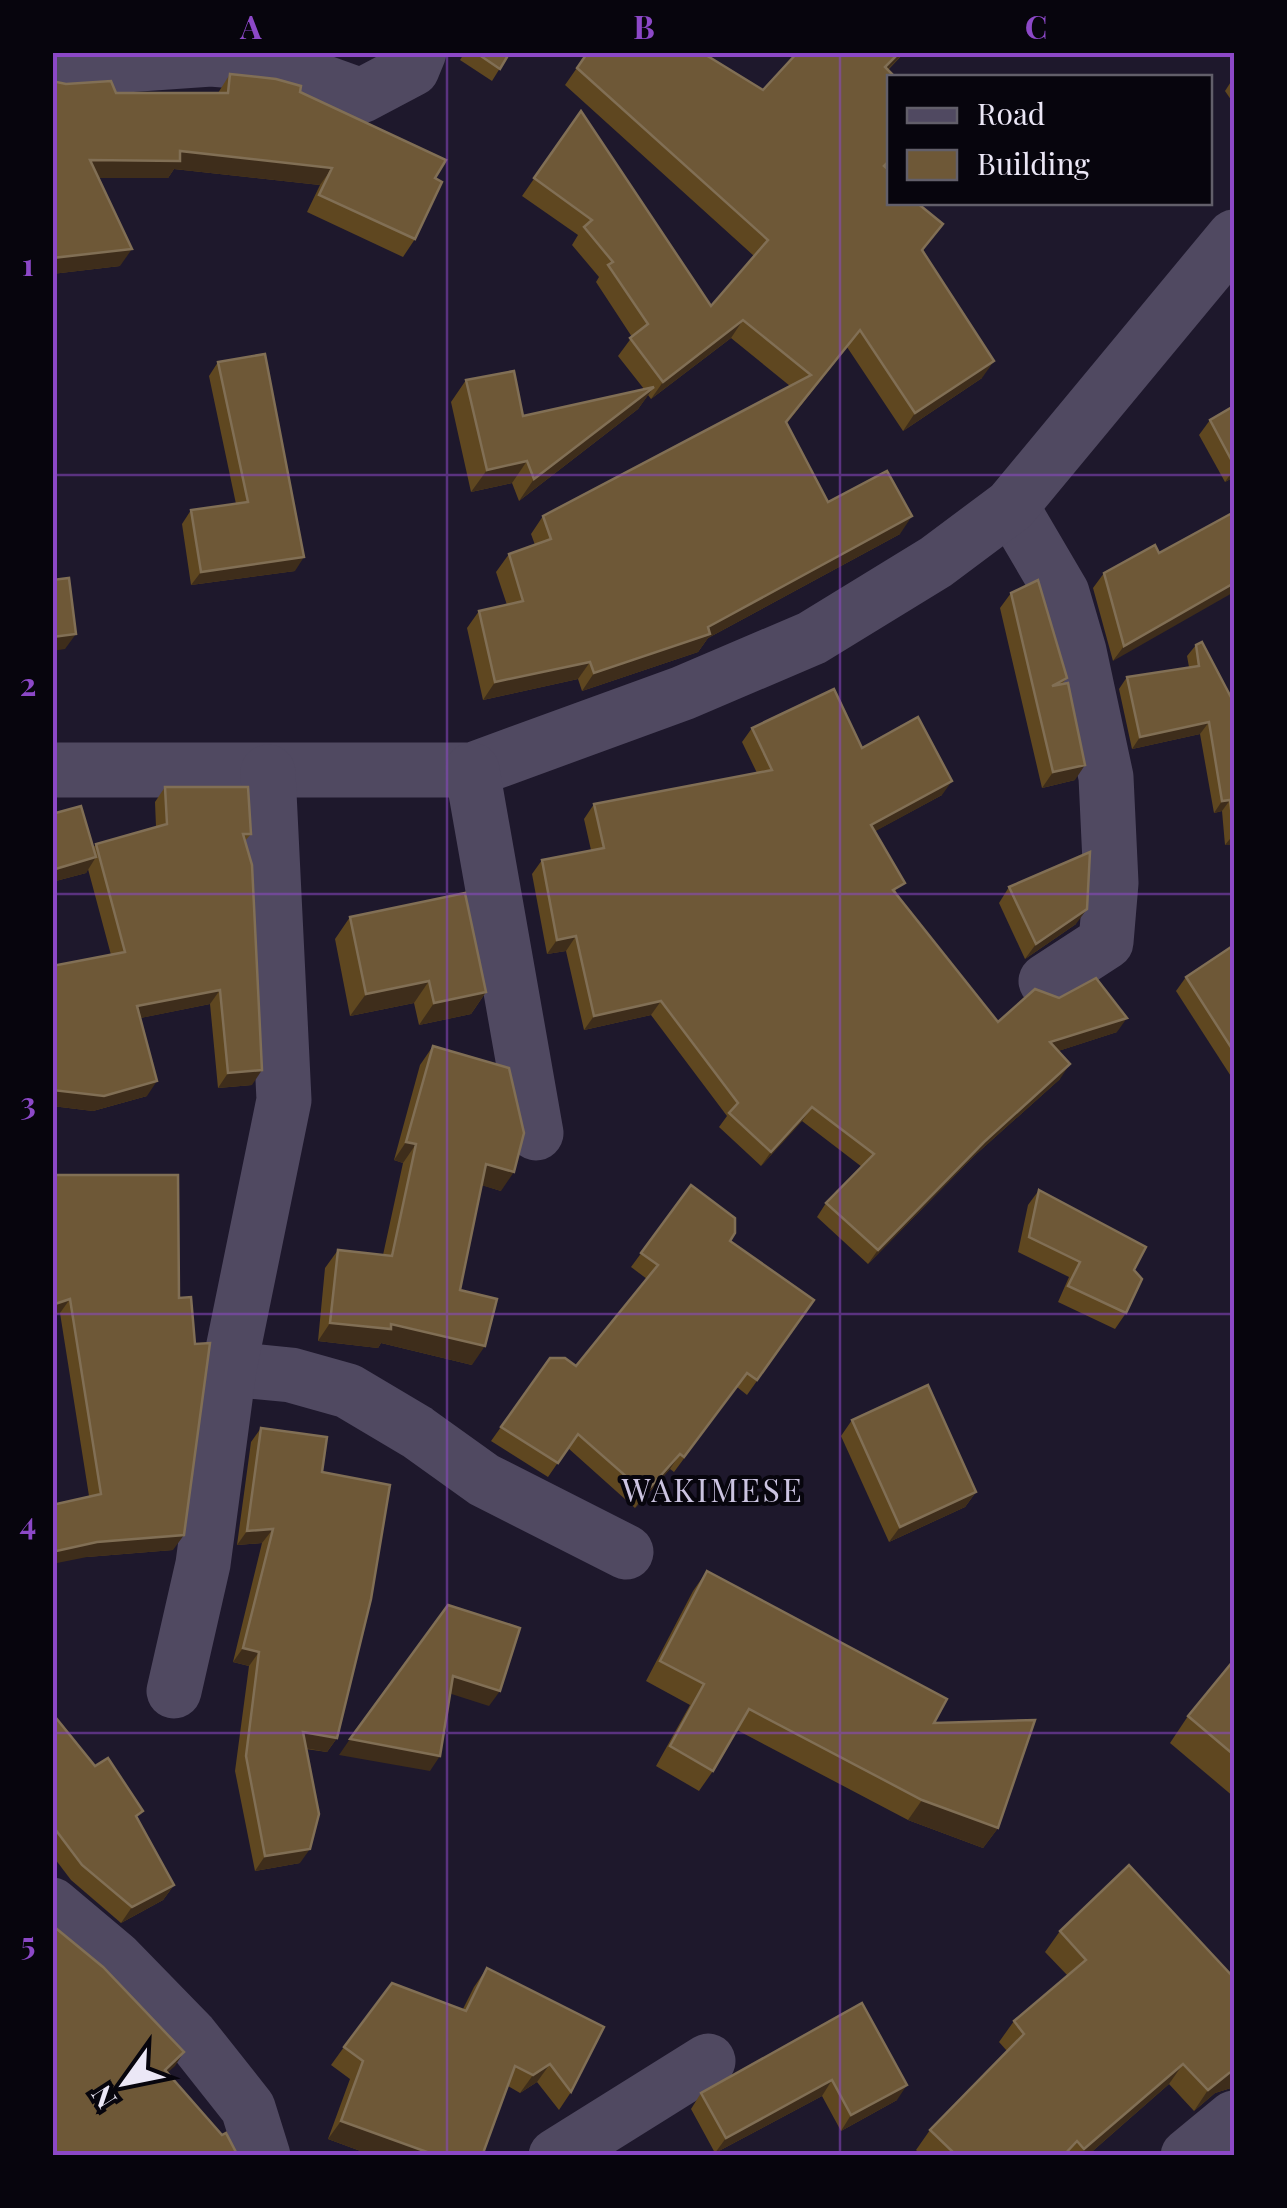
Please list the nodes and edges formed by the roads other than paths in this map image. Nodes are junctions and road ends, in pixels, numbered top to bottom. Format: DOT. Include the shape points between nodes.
graph roads {
  1 [pos="419,52"];
  2 [pos="52,70"];
  3 [pos="1234,237"];
  4 [pos="1011,506"];
  5 [pos="52,770"];
  6 [pos="472,770"];
  7 [pos="268,772"];
  8 [pos="1046,981"];
  9 [pos="536,1133"];
  10 [pos="228,1369"];
  11 [pos="626,1552"];
  12 [pos="174,1691"];
  13 [pos="52,1906"];
  14 [pos="708,2061"];
  15 [pos="1234,2118"];
  16 [pos="607,2142"];
  17 [pos="263,2156"];
  18 [pos="556,2156"];
  19 [pos="1188,2156"];
  1 -- 2 [label="street" via="412,68 362,96 272,64 211,59"];
  3 -- 4 [label="street"];
  4 -- 6 [label="street" via="936,562 812,638"];
  4 -- 8 [label="street" via="1062,593 1106,777 1106,942"];
  5 -- 7 [label="street"];
  6 -- 7 [label="street"];
  6 -- 9 [label="street"];
  7 -- 10 [label="street" via="284,1100"];
  10 -- 11 [label="street" via="291,1374 348,1391 484,1480"];
  10 -- 12 [label="street" via="204,1564"];
  13 -- 17 [label="street" via="116,1958 191,2036 248,2108"];
  14 -- 16 [label="street"];
  15 -- 19 [label="street"];
  16 -- 18 [label="street"];
}
